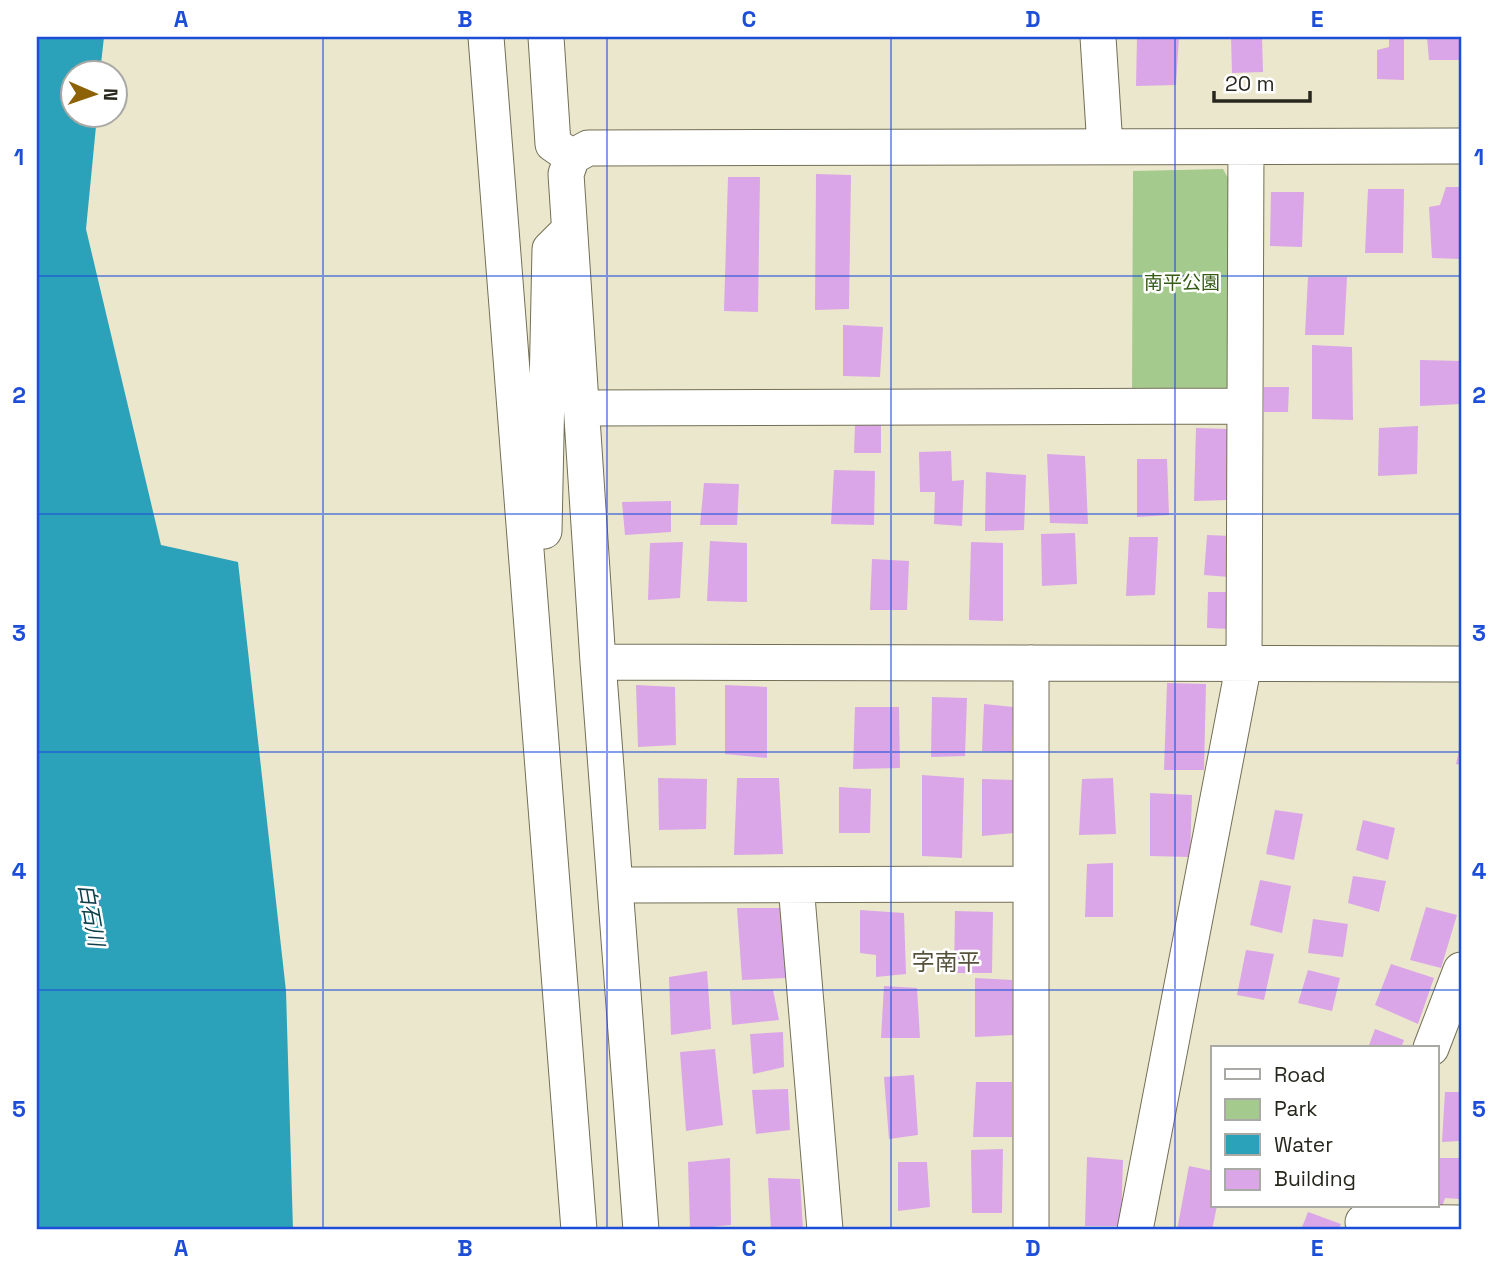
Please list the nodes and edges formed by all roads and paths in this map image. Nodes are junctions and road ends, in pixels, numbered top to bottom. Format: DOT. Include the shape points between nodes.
graph roads {
  1 [pos="486,37"];
  2 [pos="546,37"];
  3 [pos="1098,37"];
  4 [pos="1461,146"];
  5 [pos="1105,147"];
  6 [pos="1246,147"];
  7 [pos="572,157"];
  8 [pos="570,228"];
  9 [pos="1245,406"];
  10 [pos="583,408"];
  11 [pos="530,599"];
  12 [pos="598,662"];
  13 [pos="1031,663"];
  14 [pos="1244,663"];
  15 [pos="1461,664"];
  16 [pos="1031,884"];
  17 [pos="615,885"];
  18 [pos="796,885"];
  19 [pos="1461,970"];
  20 [pos="1432,1046"];
  21 [pos="1364,1219"];
  22 [pos="1461,1223"];
  23 [pos="579,1230"];
  24 [pos="641,1230"];
  25 [pos="825,1230"];
  26 [pos="1031,1230"];
  27 [pos="1135,1230"];
  1 -- 11 [label="street"];
  2 -- 7 [label="street" via="554,144"];
  3 -- 5 [label="street"];
  4 -- 6 [label="street"];
  5 -- 6 [label="street"];
  5 -- 7 [label="street" via="588,148"];
  6 -- 9 [label="street"];
  7 -- 8 [label="street" via="566,174"];
  8 -- 10 [label="street"];
  8 -- 11 [label="street" via="550,249 545,528"];
  9 -- 10 [label="street"];
  9 -- 14 [label="street"];
  10 -- 12 [label="street"];
  11 -- 23 [label="street"];
  12 -- 13 [label="street"];
  12 -- 17 [label="street"];
  13 -- 14 [label="street"];
  13 -- 16 [label="street"];
  14 -- 15 [label="street"];
  14 -- 27 [label="street"];
  16 -- 18 [label="street"];
  16 -- 26 [label="street"];
  17 -- 18 [label="street"];
  17 -- 24 [label="street"];
  18 -- 25 [label="street"];
  19 -- 20 [label="street"];
  21 -- 22 [label="street"];
}
